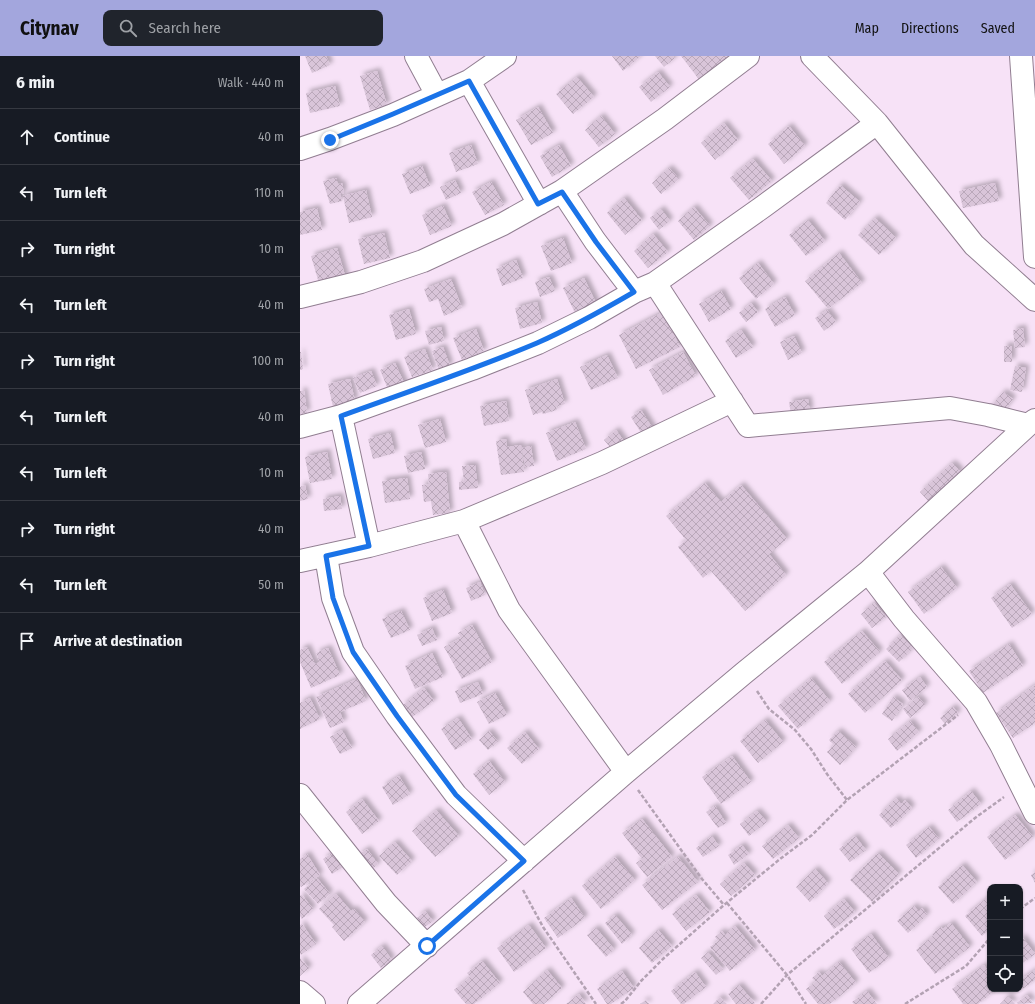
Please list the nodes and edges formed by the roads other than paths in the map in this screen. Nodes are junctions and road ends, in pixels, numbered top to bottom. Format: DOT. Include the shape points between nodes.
graph roads {
  1 [pos="416,56"];
  2 [pos="505,56"];
  3 [pos="748,56"];
  4 [pos="812,56"];
  5 [pos="1021,56"];
  6 [pos="1029,79"];
  7 [pos="469,81"];
  8 [pos="437,95"];
  9 [pos="877,123"];
  10 [pos="300,149"];
  11 [pos="562,192"];
  12 [pos="538,204"];
  13 [pos="1035,257"];
  14 [pos="655,283"];
  15 [pos="634,292"];
  16 [pos="300,297"];
  17 [pos="1035,300"];
  18 [pos="732,401"];
  19 [pos="341,416"];
  20 [pos="1031,422"];
  21 [pos="300,427"];
  22 [pos="464,521"];
  23 [pos="369,546"];
  24 [pos="326,556"];
  25 [pos="300,561"];
  26 [pos="868,572"];
  27 [pos="626,772"];
  28 [pos="300,795"];
  29 [pos="1035,813"];
  30 [pos="518,866"];
  31 [pos="427,946"];
  32 [pos="300,992"];
  33 [pos="314,1004"];
  34 [pos="359,1004"];
  1 -- 8 [label="street"];
  2 -- 7 [label="street"];
  3 -- 11 [label="street"];
  4 -- 9 [label="street"];
  5 -- 6 [label="street"];
  6 -- 13 [label="street"];
  7 -- 8 [label="street"];
  7 -- 12 [label="street"];
  8 -- 10 [label="street" via="330,140"];
  9 -- 14 [label="street"];
  9 -- 17 [label="street" via="974,245"];
  11 -- 12 [label="street"];
  11 -- 15 [label="street"];
  12 -- 16 [label="street" via="503,224 423,261 361,282"];
  14 -- 15 [label="street"];
  14 -- 18 [label="street"];
  15 -- 19 [label="street" via="538,343"];
  18 -- 20 [label="street" via="748,426 950,408"];
  18 -- 22 [label="street" via="602,463"];
  19 -- 21 [label="street"];
  19 -- 23 [label="street"];
  20 -- 26 [label="street"];
  22 -- 23 [label="street"];
  22 -- 27 [label="street" via="509,610"];
  23 -- 24 [label="street"];
  24 -- 25 [label="street"];
  24 -- 30 [label="street" via="333,598 353,652 456,795"];
  26 -- 27 [label="street"];
  26 -- 29 [label="street" via="904,619 976,702"];
  27 -- 30 [label="street"];
  28 -- 31 [label="street" via="386,903"];
  30 -- 31 [label="street"];
  31 -- 34 [label="street"];
  32 -- 33 [label="street"];
}
